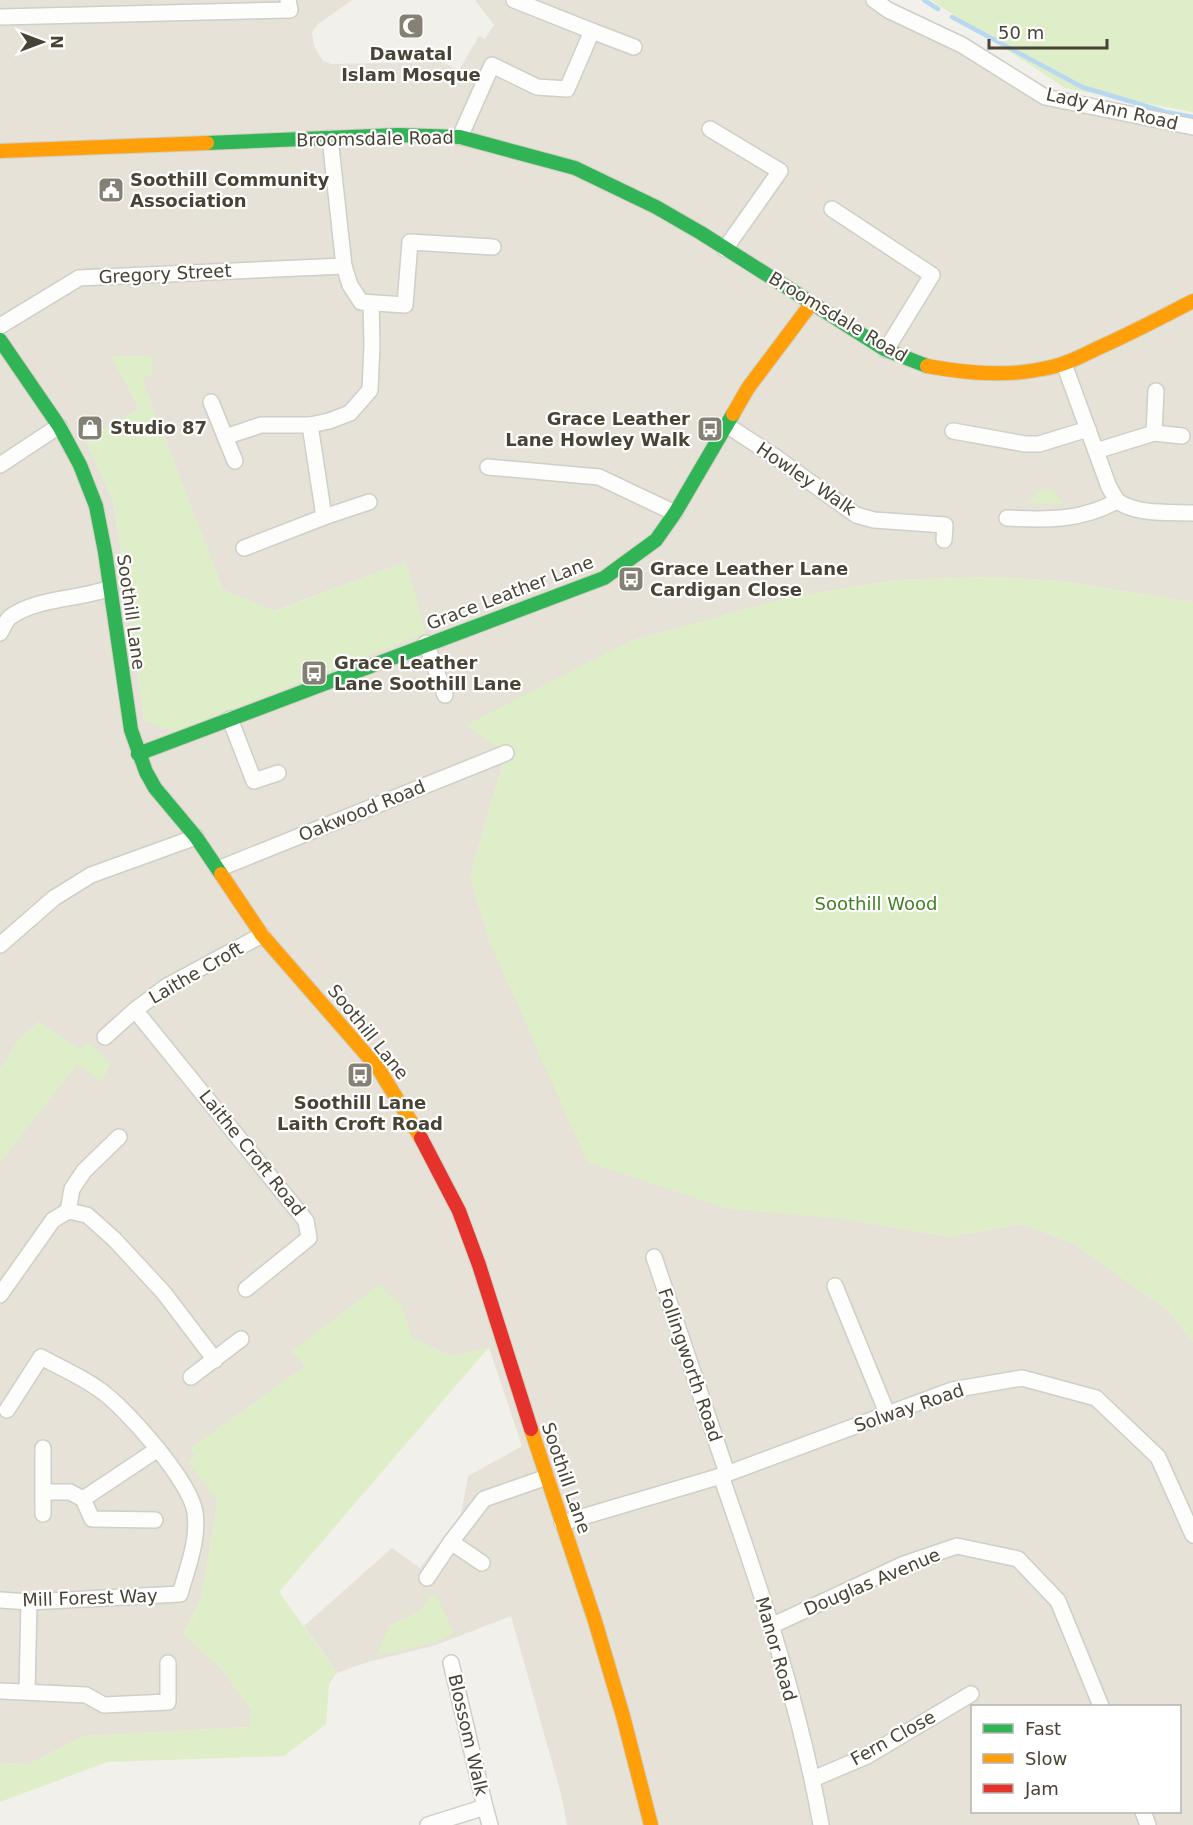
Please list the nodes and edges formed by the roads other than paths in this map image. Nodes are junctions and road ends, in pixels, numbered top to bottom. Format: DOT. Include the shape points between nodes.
graph roads {
  1 [pos="514,0"];
  2 [pos="874,0"];
  3 [pos="289,5"];
  4 [pos="0,17"];
  5 [pos="592,31"];
  6 [pos="634,47"];
  7 [pos="1193,127"];
  8 [pos="710,129"];
  9 [pos="460,137"];
  10 [pos="330,138"];
  11 [pos="0,151"];
  12 [pos="832,209"];
  13 [pos="493,248"];
  14 [pos="725,249"];
  15 [pos="344,266"];
  16 [pos="1193,301"];
  17 [pos="371,304"];
  18 [pos="811,304"];
  19 [pos="0,326"];
  20 [pos="0,339"];
  21 [pos="886,350"];
  22 [pos="1065,364"];
  23 [pos="1156,391"];
  24 [pos="211,402"];
  25 [pos="310,425"];
  26 [pos="59,426"];
  27 [pos="728,426"];
  28 [pos="1088,429"];
  29 [pos="953,431"];
  30 [pos="1154,433"];
  31 [pos="1182,436"];
  32 [pos="225,437"];
  33 [pos="1096,451"];
  34 [pos="235,461"];
  35 [pos="0,465"];
  36 [pos="488,467"];
  37 [pos="1117,501"];
  38 [pos="369,502"];
  39 [pos="675,513"];
  40 [pos="1193,513"];
  41 [pos="324,517"];
  42 [pos="1007,518"];
  43 [pos="944,540"];
  44 [pos="244,548"];
  45 [pos="110,588"];
  46 [pos="0,633"];
  47 [pos="426,643"];
  48 [pos="445,695"];
  49 [pos="230,719"];
  50 [pos="506,753"];
  51 [pos="138,754"];
  52 [pos="278,773"];
  53 [pos="196,837"];
  54 [pos="218,869"];
  55 [pos="262,935"];
  56 [pos="0,945"];
  57 [pos="135,1010"];
  58 [pos="105,1037"];
  59 [pos="119,1137"];
  60 [pos="68,1211"];
  61 [pos="654,1257"];
  62 [pos="835,1286"];
  63 [pos="246,1289"];
  64 [pos="0,1294"];
  65 [pos="241,1339"];
  66 [pos="215,1360"];
  67 [pos="191,1377"];
  68 [pos="7,1410"];
  69 [pos="887,1413"];
  70 [pos="43,1448"];
  71 [pos="158,1449"];
  72 [pos="724,1474"];
  73 [pos="547,1477"];
  74 [pos="44,1492"];
  75 [pos="83,1499"];
  76 [pos="43,1514"];
  77 [pos="155,1520"];
  78 [pos="562,1522"];
  79 [pos="1193,1535"];
  80 [pos="451,1542"];
  81 [pos="482,1563"];
  82 [pos="427,1578"];
  83 [pos="0,1600"];
  84 [pos="29,1602"];
  85 [pos="771,1626"];
  86 [pos="168,1663"];
  87 [pos="451,1663"];
  88 [pos="0,1690"];
  89 [pos="27,1691"];
  90 [pos="971,1694"];
  91 [pos="1100,1705"];
  92 [pos="813,1779"];
  93 [pos="485,1807"];
  94 [pos="428,1825"];
  95 [pos="490,1825"];
  96 [pos="651,1825"];
  97 [pos="821,1825"];
  1 -- 5 [label="street"];
  2 -- 7 [label="street, Lady Ann Road" via="962,45 1046,97"];
  3 -- 4 [label="street"];
  5 -- 6 [label="street"];
  5 -- 9 [label="street" via="567,89 537,87 492,65"];
  8 -- 14 [label="street" via="780,171"];
  9 -- 10 [label="street, Broomsdale Road"];
  9 -- 14 [label="street, Broomsdale Road" via="575,168 656,207"];
  10 -- 11 [label="street, Broomsdale Road"];
  10 -- 15 [label="street"];
  12 -- 21 [label="street" via="932,275"];
  13 -- 17 [label="street" via="410,242 405,305"];
  14 -- 18 [label="street, Broomsdale Road"];
  15 -- 17 [label="street" via="361,302"];
  15 -- 19 [label="street, Gregory Street" via="79,278"];
  16 -- 22 [label="street, Broomsdale Road"];
  17 -- 25 [label="street" via="370,390 350,412 329,422"];
  18 -- 21 [label="street, Broomsdale Road"];
  18 -- 27 [label="street, Grace Leather Lane" via="748,388"];
  20 -- 26 [label="street, Soothill Lane"];
  21 -- 22 [label="street, Broomsdale Road" via="926,366 961,372 1014,373"];
  22 -- 28 [label="street"];
  23 -- 30 [label="street"];
  24 -- 32 [label="street"];
  25 -- 32 [label="street" via="261,425"];
  25 -- 41 [label="street"];
  26 -- 35 [label="street"];
  26 -- 45 [label="street, Soothill Lane" via="96,506"];
  27 -- 39 [label="street, Grace Leather Lane"];
  27 -- 43 [label="street, Howley Walk" via="856,515 945,525"];
  28 -- 29 [label="street" via="1039,444"];
  28 -- 33 [label="street"];
  30 -- 31 [label="street"];
  30 -- 33 [label="street"];
  32 -- 34 [label="street"];
  33 -- 37 [label="street"];
  36 -- 39 [label="street" via="599,477"];
  37 -- 40 [label="street" via="1126,508"];
  37 -- 42 [label="street" via="1102,510 1062,519"];
  38 -- 41 [label="street"];
  39 -- 47 [label="street, Grace Leather Lane" via="656,540 604,578"];
  41 -- 44 [label="street"];
  45 -- 46 [label="street" via="37,604 9,618"];
  45 -- 51 [label="street, Soothill Lane" via="129,719"];
  47 -- 48 [label="street"];
  47 -- 49 [label="street, Grace Leather Lane"];
  49 -- 51 [label="street, Grace Leather Lane"];
  49 -- 52 [label="street" via="254,781"];
  50 -- 54 [label="street, Oakwood Road"];
  51 -- 53 [label="street, Soothill Lane" via="155,788"];
  53 -- 54 [label="street, Soothill Lane"];
  53 -- 56 [label="street" via="91,875 54,898"];
  54 -- 55 [label="street, Soothill Lane"];
  55 -- 57 [label="street, Laithe Croft" via="167,986"];
  55 -- 73 [label="street, Soothill Lane" via="378,1068 432,1157 475,1254"];
  57 -- 58 [label="street, Laithe Croft"];
  57 -- 63 [label="street, Laithe Croft Road" via="306,1221 309,1238"];
  59 -- 60 [label="street" via="84,1171 72,1189"];
  60 -- 64 [label="street" via="53,1220"];
  60 -- 66 [label="street" via="87,1215 114,1239 164,1293"];
  61 -- 72 [label="street, Follingworth Road"];
  62 -- 69 [label="street"];
  65 -- 66 [label="street"];
  66 -- 67 [label="street"];
  68 -- 71 [label="street" via="40,1358 99,1389 138,1424"];
  69 -- 72 [label="street, Solway Road"];
  69 -- 79 [label="street, Solway Road" via="952,1390 1022,1378 1096,1398 1158,1457"];
  70 -- 74 [label="street"];
  71 -- 75 [label="street"];
  71 -- 84 [label="street, Mill Forest Way" via="186,1489 196,1512 195,1542 180,1594"];
  72 -- 78 [label="street, Solway Road"];
  72 -- 85 [label="street, Manor Road"];
  73 -- 78 [label="street, Soothill Lane"];
  73 -- 80 [label="street" via="484,1499"];
  74 -- 75 [label="street" via="70,1492"];
  74 -- 76 [label="street"];
  75 -- 77 [label="street" via="92,1519"];
  78 -- 96 [label="street, Soothill Lane" via="623,1716"];
  80 -- 81 [label="street"];
  80 -- 82 [label="street"];
  83 -- 84 [label="street, Mill Forest Way"];
  84 -- 89 [label="street"];
  85 -- 91 [label="street, Douglas Avenue" via="904,1564 957,1546 1018,1559 1058,1601"];
  85 -- 92 [label="street, Manor Road"];
  86 -- 89 [label="street" via="168,1702 104,1705 86,1695"];
  87 -- 93 [label="street, Blossom Walk"];
  88 -- 89 [label="street"];
  90 -- 92 [label="street, Fern Close" via="867,1756"];
  92 -- 97 [label="street, Manor Road"];
  93 -- 94 [label="street, Blossom Walk"];
  93 -- 95 [label="street, Blossom Walk"];
}
